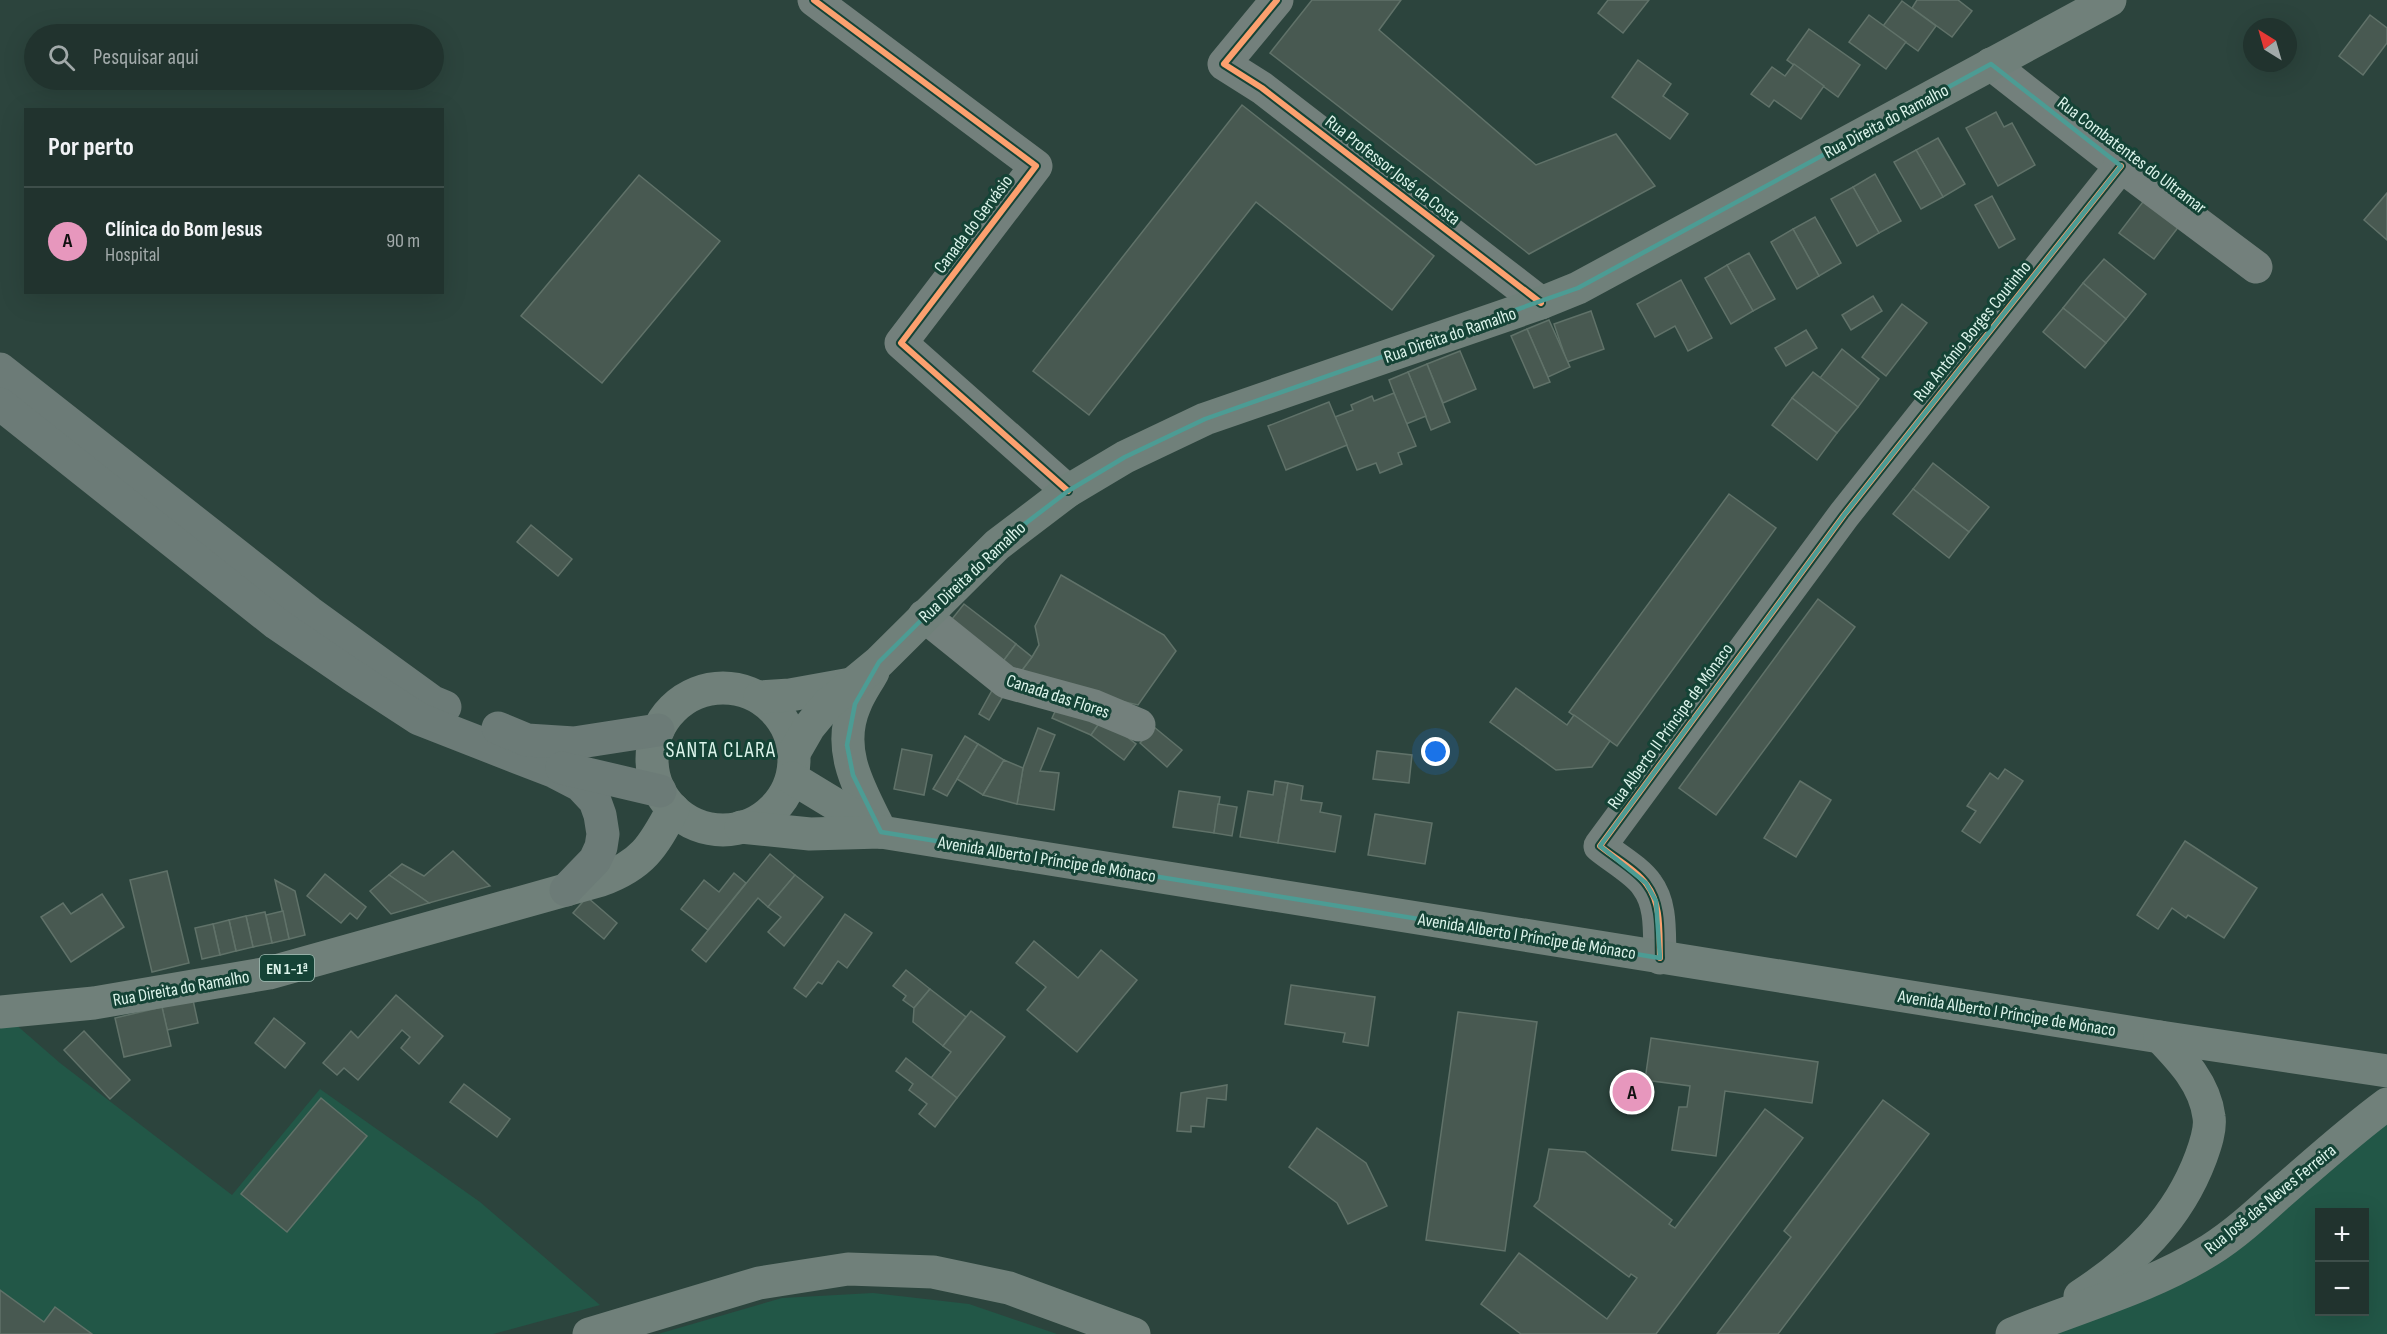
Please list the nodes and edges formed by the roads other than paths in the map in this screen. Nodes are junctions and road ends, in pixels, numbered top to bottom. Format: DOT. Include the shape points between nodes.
graph roads {
  1 [pos="814,0"];
  2 [pos="1277,0"];
  3 [pos="2110,0"];
  4 [pos="1991,64"];
  5 [pos="2121,166"];
  6 [pos="2256,267"];
  7 [pos="1541,303"];
  8 [pos="0,369"];
  9 [pos="0,404"];
  10 [pos="1068,491"];
  11 [pos="1844,515"];
  12 [pos="924,616"];
  13 [pos="879,662"];
  14 [pos="851,684"];
  15 [pos="760,697"];
  16 [pos="1139,725"];
  17 [pos="658,730"];
  18 [pos="525,760"];
  19 [pos="793,765"];
  20 [pos="666,800"];
  21 [pos="741,827"];
  22 [pos="881,832"];
  23 [pos="566,890"];
  24 [pos="1660,957"];
  25 [pos="0,1012"];
  26 [pos="2160,1037"];
  27 [pos="2387,1071"];
  28 [pos="2387,1104"];
  29 [pos="2044,1321"];
  30 [pos="589,1334"];
  31 [pos="1134,1334"];
  32 [pos="2012,1334"];
  1 -- 10 [label="street, Canada do Gervásio" via="1036,166 901,343"];
  2 -- 7 [label="street, Rua Professor José da Costa" via="1224,64 1262,88"];
  3 -- 4 [label="main road, Rua Direita do Ramalho"];
  4 -- 5 [label="street, Rua Combatentes do Ultramar"];
  4 -- 7 [label="main road, Rua Direita do Ramalho" via="1578,288"];
  5 -- 6 [label="street, Rua Combatentes do Ultramar"];
  5 -- 11 [label="street, Rua António Borges Coutinho"];
  7 -- 10 [label="main road, Rua Direita do Ramalho" via="1205,419 1125,457"];
  8 -- 17 [label="highway" via="309,612 433,702 527,740 574,743"];
  9 -- 18 [label="highway" via="277,624 343,670 419,719"];
  10 -- 12 [label="main road, Rua Direita do Ramalho" via="997,545"];
  11 -- 24 [label="street, Rua Alberto II Príncipe de Mónaco" via="1600,846 1647,883 1656,901"];
  12 -- 13 [label="main road, Rua Direita do Ramalho"];
  12 -- 16 [label="street, Canada das Flores" via="1006,682 1094,706"];
  13 -- 14 [label="main road, Rua Direita do Ramalho"];
  13 -- 22 [label="main road" via="855,704 847,745 853,776"];
  14 -- 15 [label="main road, Rua Direita do Ramalho"];
  14 -- 19 [label="main road, Rua Direita do Ramalho" via="809,727"];
  15 -- 17 [label="main road" via="736,689 711,689 689,697 671,711"];
  15 -- 19 [label="main road" via="784,721 791,736"];
  17 -- 20 [label="main road" via="653,772"];
  18 -- 20 [label="highway"];
  18 -- 23 [label="highway" via="580,785 595,801 600,815 603,834 595,860"];
  19 -- 21 [label="main road" via="781,801 763,817"];
  19 -- 22 [label="main road, Avenida Alberto I Príncipe de Mónaco"];
  20 -- 21 [label="main road" via="693,823 716,830"];
  20 -- 23 [label="main road, EN 1-1ª" via="656,842 638,862 620,873"];
  21 -- 22 [label="main road, Avenida Alberto I Príncipe de Mónaco" via="810,834"];
  22 -- 24 [label="main road, Avenida Alberto I Príncipe de Mónaco"];
  23 -- 25 [label="main road, Rua Direita do Ramalho / EN 1-1ª" via="269,973 94,1003"];
  24 -- 26 [label="main road, Avenida Alberto I Príncipe de Mónaco"];
  26 -- 27 [label="main road, Avenida Alberto I Príncipe de Mónaco"];
  26 -- 29 [label="main road" via="2186,1063 2200,1087 2210,1118 2194,1174 2181,1202 2140,1250 2110,1276"];
  28 -- 29 [label="main road, Rua José das Neves Ferreira" via="2212,1249 2113,1298"];
  29 -- 32 [label="main road, Rua José das Neves Ferreira"];
  30 -- 31 [label="main road" via="759,1283 848,1269 933,1272 1009,1288"];
}
